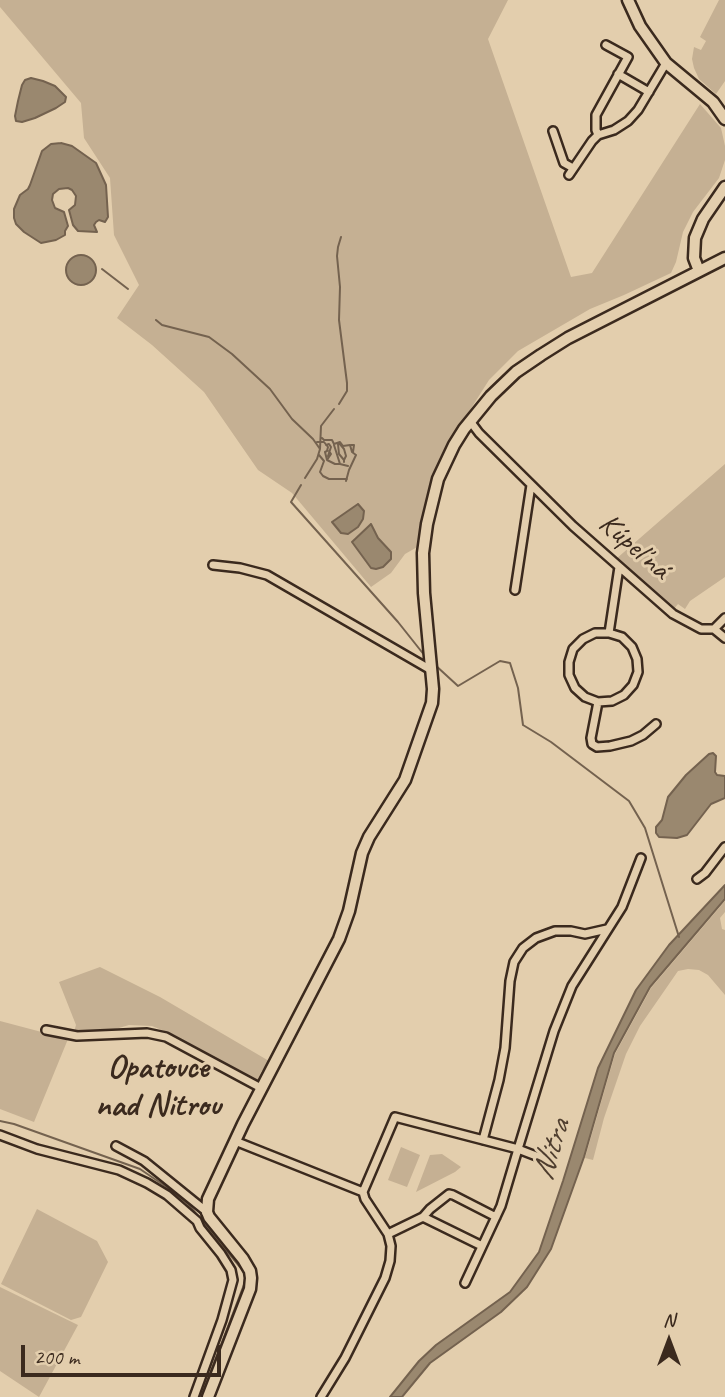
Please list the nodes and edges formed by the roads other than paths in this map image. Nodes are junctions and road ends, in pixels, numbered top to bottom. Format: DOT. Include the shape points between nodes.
graph roads {
  1 [pos="628,0"];
  2 [pos="606,45"];
  3 [pos="666,63"];
  4 [pos="618,74"];
  5 [pos="649,92"];
  6 [pos="725,119"];
  7 [pos="553,131"];
  8 [pos="598,135"];
  9 [pos="725,187"];
  10 [pos="725,258"];
  11 [pos="699,271"];
  12 [pos="467,425"];
  13 [pos="531,485"];
  14 [pos="213,565"];
  15 [pos="619,567"];
  16 [pos="515,590"];
  17 [pos="725,618"];
  18 [pos="713,629"];
  19 [pos="609,632"];
  20 [pos="725,638"];
  21 [pos="431,670"];
  22 [pos="598,702"];
  23 [pos="656,724"];
  24 [pos="725,847"];
  25 [pos="641,858"];
  26 [pos="697,879"];
  27 [pos="608,929"];
  28 [pos="585,934"];
  29 [pos="593,950"];
  30 [pos="46,1030"];
  31 [pos="261,1088"];
  32 [pos="0,1135"];
  33 [pos="483,1140"];
  34 [pos="235,1141"];
  35 [pos="116,1146"];
  36 [pos="518,1149"];
  37 [pos="549,1161"];
  38 [pos="363,1192"];
  39 [pos="202,1217"];
  40 [pos="423,1217"];
  41 [pos="496,1217"];
  42 [pos="388,1234"];
  43 [pos="482,1246"];
  44 [pos="465,1283"];
  45 [pos="194,1397"];
  46 [pos="208,1397"];
  47 [pos="321,1397"];
  1 -- 3 [label="street"];
  2 -- 4 [label="street" via="628,57"];
  3 -- 5 [label="street"];
  3 -- 6 [label="street" via="713,102"];
  4 -- 5 [label="street"];
  4 -- 8 [label="street" via="596,116"];
  5 -- 8 [label="street" via="628,121"];
  7 -- 8 [label="street" via="571,172"];
  9 -- 11 [label="street" via="695,238"];
  10 -- 11 [label="street"];
  11 -- 12 [label="street" via="541,355 516,373"];
  12 -- 13 [label="street, Kúpeľná"];
  12 -- 21 [label="street" via="438,479 427,524 423,566"];
  13 -- 15 [label="street, Kúpeľná"];
  13 -- 16 [label="street"];
  14 -- 21 [label="street" via="267,575"];
  15 -- 18 [label="street, Kúpeľná" via="673,614 701,629"];
  15 -- 19 [label="street"];
  17 -- 18 [label="street"];
  18 -- 20 [label="street, Kúpeľná"];
  19 -- 22 [label="street" via="632,646 638,672 624,695"];
  19 -- 22 [label="street" via="583,639 569,662 575,688"];
  21 -- 31 [label="street" via="432,703 405,780 369,837 339,939"];
  22 -- 23 [label="street" via="591,738 597,747 631,741"];
  24 -- 26 [label="street"];
  25 -- 27 [label="street"];
  27 -- 28 [label="street"];
  27 -- 29 [label="street"];
  28 -- 29 [label="street"];
  28 -- 33 [label="street" via="555,932 536,938 514,962 505,1048"];
  29 -- 36 [label="street" via="554,1031"];
  30 -- 31 [label="street" via="77,1036 147,1033 166,1037"];
  31 -- 34 [label="street"];
  32 -- 39 [label="street" via="119,1170"];
  33 -- 36 [label="street"];
  33 -- 38 [label="street" via="395,1117"];
  34 -- 38 [label="street"];
  34 -- 39 [label="street"];
  35 -- 39 [label="street" via="144,1161"];
  36 -- 37 [label="street"];
  36 -- 41 [label="street"];
  38 -- 42 [label="street"];
  39 -- 45 [label="street" via="200,1228 221,1254 233,1280"];
  39 -- 46 [label="street" via="243,1259 251,1278"];
  40 -- 41 [label="street" via="449,1194"];
  40 -- 42 [label="street"];
  40 -- 43 [label="street"];
  41 -- 43 [label="street"];
  42 -- 47 [label="street" via="390,1261 385,1278"];
  43 -- 44 [label="street"];
}
